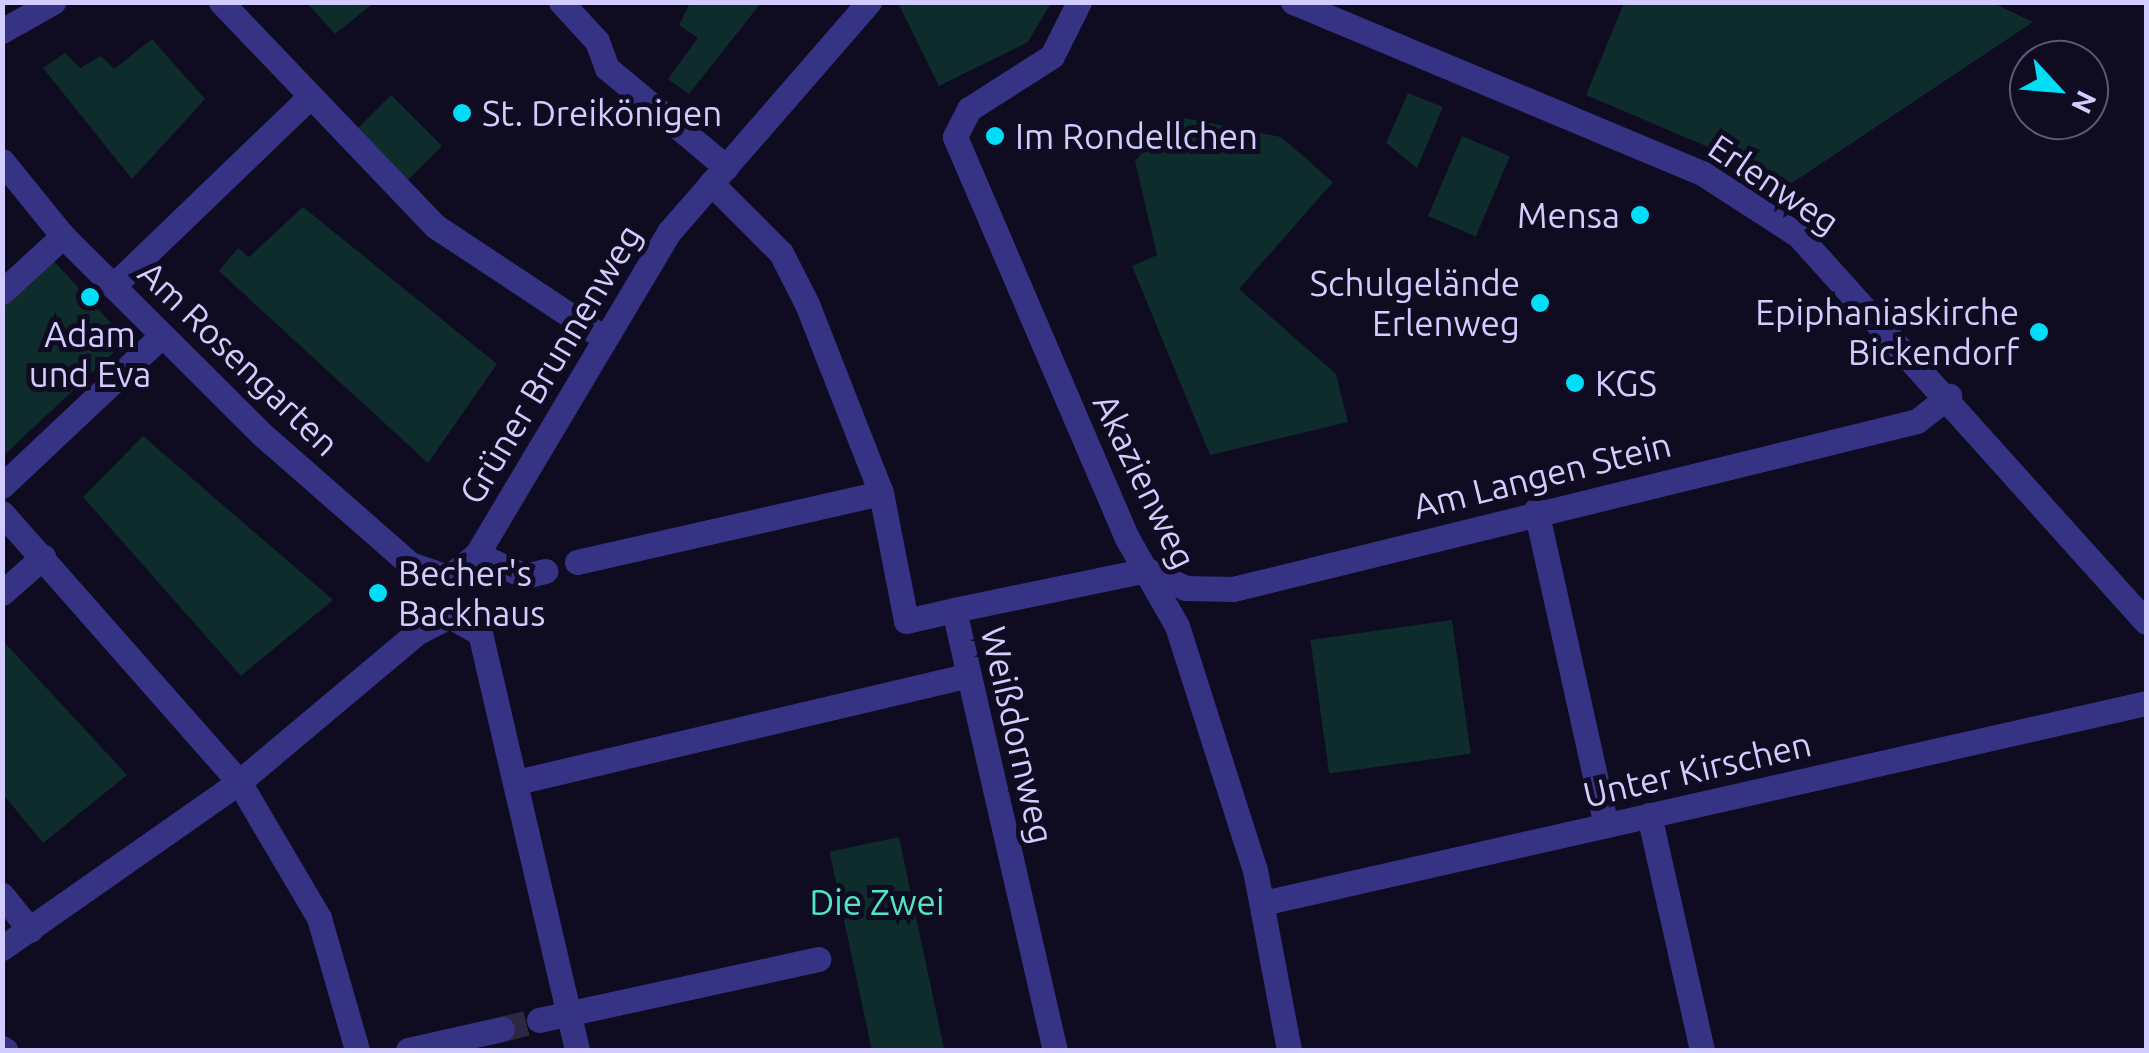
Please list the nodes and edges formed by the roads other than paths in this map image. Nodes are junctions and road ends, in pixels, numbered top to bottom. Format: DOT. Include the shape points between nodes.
graph roads {
  1 [pos="53,2"];
  2 [pos="220,2"];
  3 [pos="561,2"];
  4 [pos="868,2"];
  5 [pos="1080,2"];
  6 [pos="1293,2"];
  7 [pos="2,31"];
  8 [pos="306,100"];
  9 [pos="2,161"];
  10 [pos="718,175"];
  11 [pos="64,236"];
  12 [pos="113,286"];
  13 [pos="2,292"];
  14 [pos="161,336"];
  15 [pos="601,336"];
  16 [pos="1948,396"];
  17 [pos="2,486"];
  18 [pos="881,493"];
  19 [pos="1536,510"];
  20 [pos="2,514"];
  21 [pos="477,554"];
  22 [pos="43,557"];
  23 [pos="577,562"];
  24 [pos="1148,570"];
  25 [pos="545,572"];
  26 [pos="448,577"];
  27 [pos="2,593"];
  28 [pos="954,610"];
  29 [pos="2146,622"];
  30 [pos="965,676"];
  31 [pos="2146,703"];
  32 [pos="520,781"];
  33 [pos="239,782"];
  34 [pos="1649,815"];
  35 [pos="1606,825"];
  36 [pos="2,895"];
  37 [pos="1264,903"];
  38 [pos="30,930"];
  39 [pos="2,948"];
  40 [pos="818,959"];
  41 [pos="568,1013"];
  42 [pos="539,1020"];
  43 [pos="502,1029"];
  44 [pos="357,1050"];
  45 [pos="408,1050"];
  46 [pos="577,1050"];
  47 [pos="1055,1050"];
  48 [pos="1288,1050"];
  49 [pos="1702,1050"];
  1 -- 7 [label="street"];
  2 -- 8 [label="street"];
  3 -- 10 [label="street, Weißdornweg" via="597,40 607,68"];
  4 -- 10 [label="street, Grüner Brunnenweg"];
  5 -- 24 [label="street, Akazienweg" via="1052,56 968,109 954,137"];
  6 -- 16 [label="street, Erlenweg" via="1702,173 1798,235"];
  8 -- 12 [label="street"];
  8 -- 15 [label="street" via="435,226"];
  9 -- 11 [label="street, Am Rosengarten"];
  10 -- 15 [label="street, Grüner Brunnenweg"];
  10 -- 18 [label="street, Weißdornweg" via="781,253"];
  11 -- 12 [label="street, Am Rosengarten"];
  11 -- 13 [label="street"];
  12 -- 14 [label="street, Am Rosengarten"];
  14 -- 17 [label="street"];
  14 -- 26 [label="street, Am Rosengarten" via="410,564"];
  15 -- 21 [label="street, Grüner Brunnenweg"];
  16 -- 19 [label="street, Am Langen Stein" via="1917,421"];
  16 -- 29 [label="street, Erlenweg"];
  18 -- 23 [label="street"];
  18 -- 28 [label="street, Weißdornweg" via="906,621"];
  19 -- 24 [label="street, Am Langen Stein" via="1233,589 1186,588"];
  19 -- 35 [label="street"];
  20 -- 22 [label="street"];
  21 -- 25 [label="street" via="526,576"];
  21 -- 26 [label="street, Grüner Brunnenweg"];
  22 -- 27 [label="street"];
  22 -- 33 [label="street"];
  24 -- 28 [label="street"];
  24 -- 37 [label="street, Akazienweg" via="1177,626"];
  28 -- 30 [label="street, Weißdornweg"];
  30 -- 32 [label="street"];
  30 -- 47 [label="street, Weißdornweg"];
  31 -- 34 [label="street, Unter Kirschen"];
  32 -- 33 [label="street" via="480,633 450,616 418,632"];
  32 -- 41 [label="street"];
  33 -- 38 [label="street"];
  33 -- 44 [label="street" via="318,918"];
  34 -- 35 [label="street, Unter Kirschen"];
  34 -- 49 [label="street"];
  35 -- 37 [label="street, Unter Kirschen"];
  36 -- 38 [label="street"];
  37 -- 48 [label="street, Akazienweg"];
  38 -- 39 [label="street"];
  40 -- 41 [label="street"];
  41 -- 42 [label="street"];
  41 -- 46 [label="street"];
  43 -- 45 [label="street"];
}
